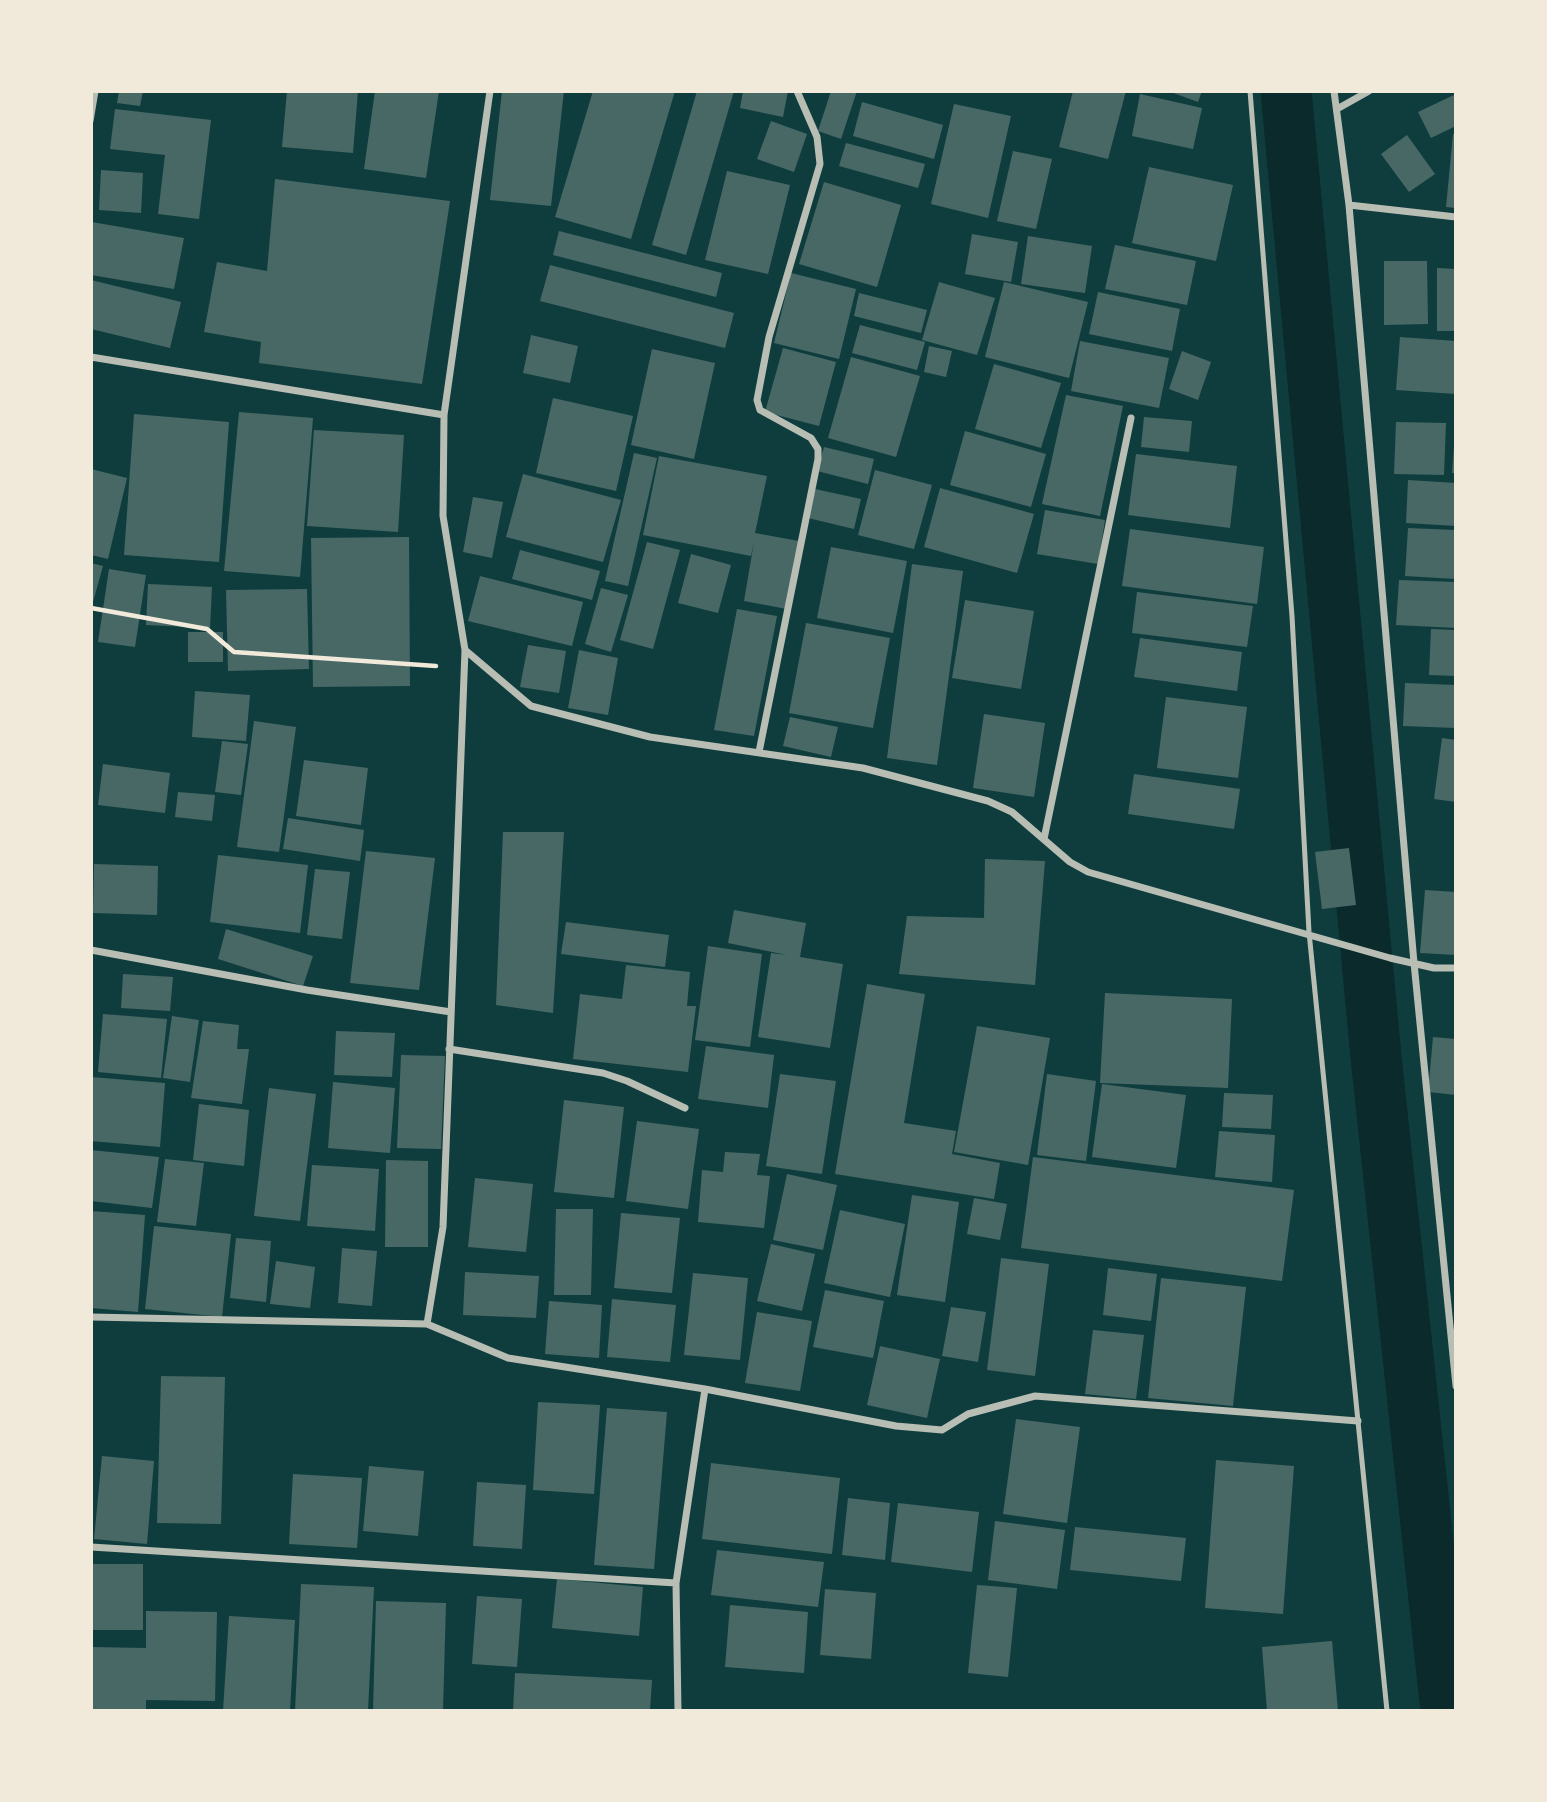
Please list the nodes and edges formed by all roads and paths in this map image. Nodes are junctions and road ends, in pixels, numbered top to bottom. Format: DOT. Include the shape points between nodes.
graph roads {
  1 [pos="96,91"];
  2 [pos="490,91"];
  3 [pos="797,91"];
  4 [pos="1250,91"];
  5 [pos="1334,91"];
  6 [pos="1369,91"];
  7 [pos="1337,109"];
  8 [pos="91,121"];
  9 [pos="1349,205"];
  10 [pos="1456,217"];
  11 [pos="91,357"];
  12 [pos="444,415"];
  13 [pos="1132,418"];
  14 [pos="91,608"];
  15 [pos="465,650"];
  16 [pos="464,668"];
  17 [pos="759,752"];
  18 [pos="1044,839"];
  19 [pos="1309,932"];
  20 [pos="91,950"];
  21 [pos="1414,964"];
  22 [pos="1456,968"];
  23 [pos="451,1012"];
  24 [pos="449,1049"];
  25 [pos="685,1108"];
  26 [pos="91,1317"];
  27 [pos="427,1324"];
  28 [pos="1456,1386"];
  29 [pos="705,1389"];
  30 [pos="1358,1421"];
  31 [pos="91,1547"];
  32 [pos="677,1583"];
  33 [pos="678,1711"];
  34 [pos="1387,1711"];
  1 -- 8 [label="lane"];
  2 -- 12 [label="street"];
  3 -- 17 [label="street" via="817,137 820,164 769,337 757,400 760,410 811,438 818,459"];
  4 -- 19 [label="lane" via="1292,616"];
  5 -- 7 [label="street"];
  6 -- 7 [label="street"];
  7 -- 9 [label="street"];
  9 -- 10 [label="street"];
  9 -- 21 [label="street"];
  11 -- 12 [label="street"];
  12 -- 15 [label="street" via="443,516"];
  13 -- 18 [label="street"];
  14 -- 16 [label="path" via="207,629 234,652"];
  15 -- 16 [label="street"];
  15 -- 17 [label="street" via="531,706 650,737"];
  16 -- 23 [label="street"];
  17 -- 18 [label="street" via="863,768 988,801 1012,812"];
  18 -- 19 [label="street" via="1088,872"];
  19 -- 21 [label="street"];
  19 -- 30 [label="lane"];
  20 -- 23 [label="street"];
  21 -- 22 [label="street"];
  21 -- 28 [label="street"];
  23 -- 24 [label="street"];
  24 -- 25 [label="street" via="603,1073"];
  24 -- 27 [label="street" via="443,1227"];
  26 -- 27 [label="street"];
  27 -- 29 [label="street" via="508,1358"];
  29 -- 30 [label="street" via="896,1426 942,1430 968,1413 1035,1396"];
  29 -- 32 [label="street"];
  30 -- 34 [label="lane"];
  31 -- 32 [label="street"];
  32 -- 33 [label="street"];
}
